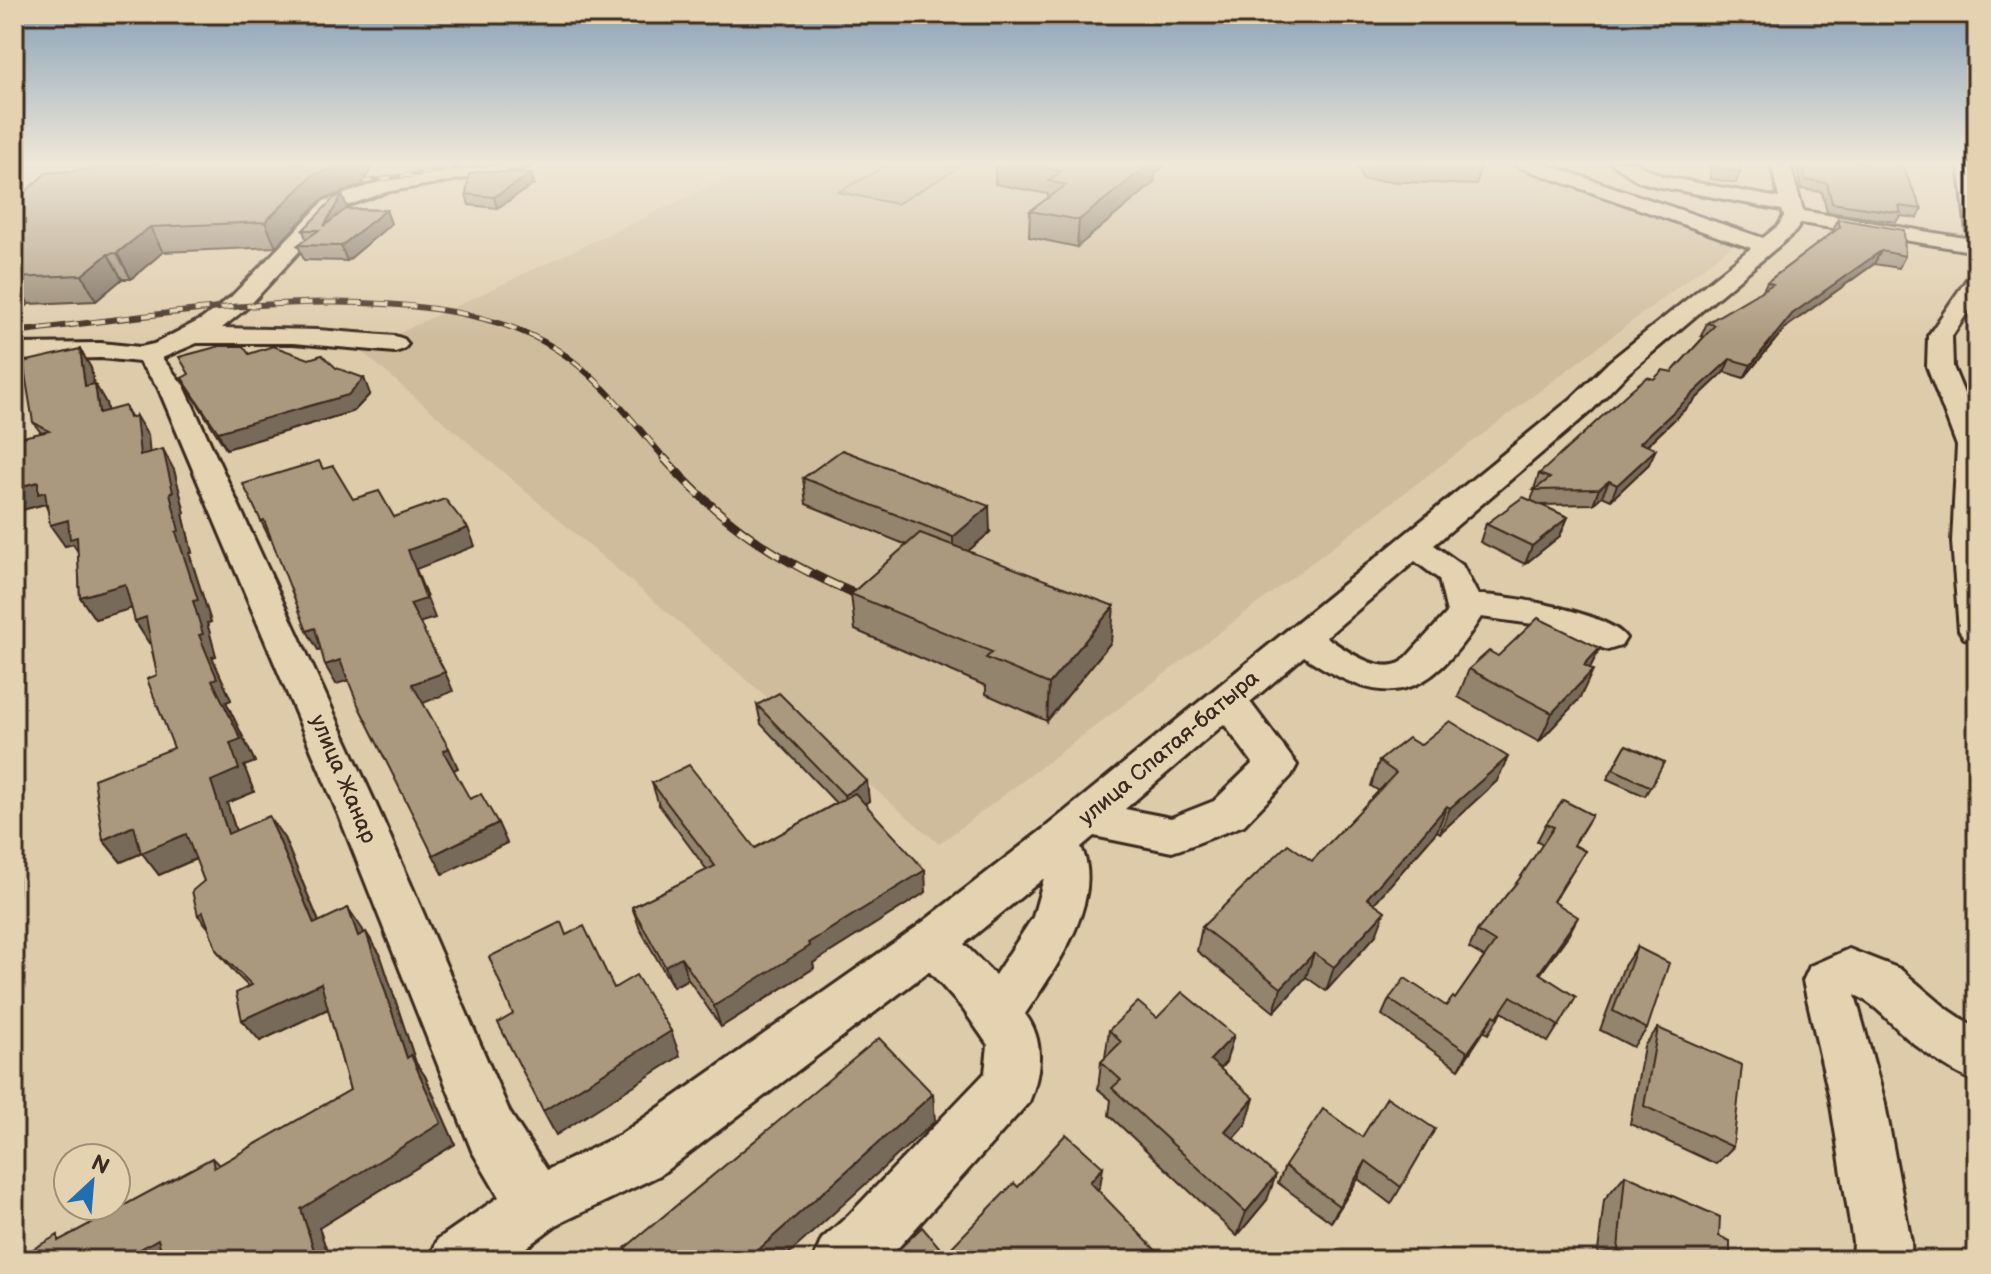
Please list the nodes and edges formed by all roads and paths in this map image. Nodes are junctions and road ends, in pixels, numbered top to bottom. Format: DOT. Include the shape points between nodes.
graph roads {
  1 [pos="315,221"];
  2 [pos="1695,221"];
  3 [pos="1790,221"];
  4 [pos="1848,221"];
  5 [pos="1766,246"];
  6 [pos="1977,246"];
  7 [pos="1977,281"];
  8 [pos="191,336"];
  9 [pos="395,344"];
  10 [pos="14,352"];
  11 [pos="146,355"];
  12 [pos="1413,546"];
  13 [pos="1464,606"];
  14 [pos="1977,630"];
  15 [pos="1301,638"];
  16 [pos="1608,638"];
  17 [pos="1227,700"];
  18 [pos="1072,830"];
  19 [pos="932,942"];
  20 [pos="996,1014"];
  21 [pos="1977,1058"];
  22 [pos="536,1205"];
  23 [pos="459,1260"];
  24 [pos="843,1260"];
  25 [pos="1882,1260"];
  1 -- 8 [label="street" via="253,289"];
  2 -- 5 [label="street"];
  3 -- 5 [label="street, улица Спатая-батыра"];
  4 -- 6 [label="street"];
  5 -- 12 [label="street, улица Спатая-батыра"];
  7 -- 14 [label="street" via="1940,336 1940,367 1971,446 1968,542"];
  8 -- 9 [label="street"];
  8 -- 11 [label="street"];
  10 -- 11 [label="street"];
  11 -- 22 [label="street, улица Жанар" via="171,386 275,620 491,1132"];
  12 -- 13 [label="street" via="1452,570"];
  12 -- 15 [label="street, улица Спатая-батыра"];
  13 -- 15 [label="street" via="1465,615 1412,674 1383,679 1348,667"];
  13 -- 16 [label="street" via="1499,604 1527,610"];
  15 -- 17 [label="street, улица Спатая-батыра"];
  17 -- 18 [label="street, улица Спатая-батыра"];
  17 -- 18 [label="street" via="1277,765 1229,813 1172,835"];
  18 -- 19 [label="street, улица Спатая-батыра"];
  18 -- 20 [label="street" via="1065,892 1050,933"];
  19 -- 20 [label="street"];
  19 -- 22 [label="street, улица Спатая-батыра" via="640,1155"];
  20 -- 24 [label="street" via="1014,1040 1010,1084"];
  21 -- 25 [label="street" via="1883,984 1849,970 1827,981 1857,1099"];
  22 -- 23 [label="street, улица Спатая-батыра"];
}
